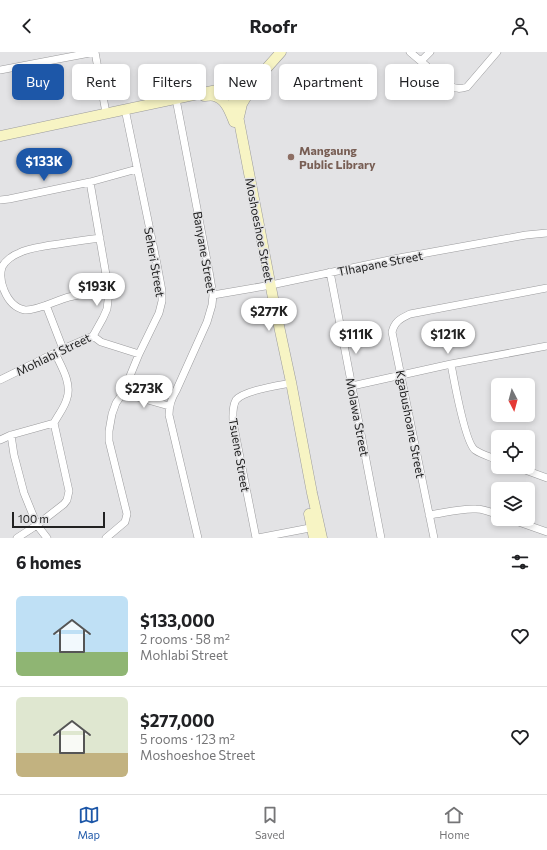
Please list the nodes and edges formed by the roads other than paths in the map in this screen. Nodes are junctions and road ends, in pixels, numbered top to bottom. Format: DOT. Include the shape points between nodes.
graph roads {
  1 [pos="95,52"];
  2 [pos="281,52"];
  3 [pos="410,52"];
  4 [pos="430,52"];
  5 [pos="497,52"];
  6 [pos="422,62"];
  7 [pos="270,64"];
  8 [pos="0,70"];
  9 [pos="206,96"];
  10 [pos="171,100"];
  11 [pos="176,100"];
  12 [pos="232,100"];
  13 [pos="244,100"];
  14 [pos="125,109"];
  15 [pos="106,113"];
  16 [pos="236,121"];
  17 [pos="0,136"];
  18 [pos="137,169"];
  19 [pos="90,182"];
  20 [pos="0,200"];
  21 [pos="547,233"];
  22 [pos="100,238"];
  23 [pos="330,272"];
  24 [pos="268,286"];
  25 [pos="547,288"];
  26 [pos="108,292"];
  27 [pos="213,295"];
  28 [pos="46,305"];
  29 [pos="93,336"];
  30 [pos="547,346"];
  31 [pos="63,349"];
  32 [pos="55,353"];
  33 [pos="139,354"];
  34 [pos="451,364"];
  35 [pos="401,376"];
  36 [pos="0,380"];
  37 [pos="286,384"];
  38 [pos="352,386"];
  39 [pos="123,393"];
  40 [pos="169,406"];
  41 [pos="54,423"];
  42 [pos="11,436"];
  43 [pos="0,440"];
  44 [pos="491,458"];
  45 [pos="535,474"];
  46 [pos="547,478"];
  47 [pos="491,512"];
  48 [pos="429,515"];
  49 [pos="37,525"];
  50 [pos="530,526"];
  51 [pos="316,527"];
  52 [pos="547,532"];
  53 [pos="17,538"];
  54 [pos="47,538"];
  55 [pos="106,538"];
  56 [pos="198,538"];
  57 [pos="257,538"];
  58 [pos="314,538"];
  59 [pos="322,538"];
  60 [pos="381,538"];
  61 [pos="434,538"];
  1 -- 8 [label="street"];
  1 -- 15 [label="street"];
  2 -- 7 [label="street"];
  3 -- 6 [label="street"];
  4 -- 6 [label="street"];
  5 -- 6 [label="street" via="467,87 461,89 450,86"];
  9 -- 16 [label="street" via="221,99"];
  10 -- 14 [label="street"];
  11 -- 27 [label="street, Banyane Street"];
  12 -- 16 [label="street, Moshoeshoe Street"];
  13 -- 16 [label="street"];
  14 -- 15 [label="street"];
  14 -- 18 [label="street, Seheri Street"];
  15 -- 17 [label="street"];
  16 -- 24 [label="street, Moshoeshoe Street"];
  18 -- 19 [label="street"];
  18 -- 33 [label="street, Seheri Street" via="162,291 159,313"];
  19 -- 20 [label="street"];
  19 -- 22 [label="street, Mohlabi Street"];
  21 -- 23 [label="street, Tlhapane Street"];
  22 -- 26 [label="street, Mohlabi Street"];
  22 -- 28 [label="street" via="19,253 2,267 0,280 12,304 25,310"];
  23 -- 24 [label="street, Tlhapane Street"];
  23 -- 38 [label="street, Molawa Street"];
  24 -- 27 [label="street, Tlhapane Street"];
  24 -- 37 [label="street, Moshoeshoe Street"];
  24 -- 51 [label="street, Moshoeshoe Street" via="291,382"];
  25 -- 35 [label="street, Kgabushoane Street" via="410,314 400,319 395,323 392,332"];
  26 -- 28 [label="street" via="70,296"];
  26 -- 29 [label="street, Mohlabi Street" via="107,309"];
  27 -- 40 [label="street, Banyane Street" via="207,322"];
  28 -- 31 [label="street"];
  29 -- 31 [label="street, Mohlabi Street"];
  29 -- 33 [label="street" via="101,342"];
  30 -- 34 [label="street"];
  31 -- 32 [label="street, Mohlabi Street"];
  32 -- 36 [label="street, Mohlabi Street"];
  32 -- 41 [label="street" via="66,377 68,397"];
  33 -- 39 [label="street, Seheri Street"];
  34 -- 35 [label="street"];
  34 -- 44 [label="street" via="469,441 475,450"];
  35 -- 38 [label="street"];
  35 -- 48 [label="street, Kgabushoane Street"];
  37 -- 51 [label="street, Moshoeshoe Street" via="305,494"];
  37 -- 57 [label="street, Tsuene Street" via="242,395 233,408 233,422"];
  38 -- 60 [label="street, Molawa Street"];
  39 -- 40 [label="street"];
  39 -- 55 [label="street, Seheri Street" via="112,414 109,441 127,514 125,522"];
  40 -- 56 [label="street"];
  41 -- 42 [label="street"];
  41 -- 49 [label="street" via="69,491 64,504"];
  42 -- 43 [label="street"];
  42 -- 49 [label="street" via="22,486"];
  45 -- 46 [label="street"];
  47 -- 48 [label="street" via="477,509"];
  48 -- 61 [label="street, Kgabushoane Street"];
  49 -- 53 [label="street"];
  49 -- 54 [label="street"];
  50 -- 52 [label="street"];
  51 -- 57 [label="street"];
  51 -- 58 [label="street, Moshoeshoe Street"];
  51 -- 59 [label="street, Moshoeshoe Street"];
}
